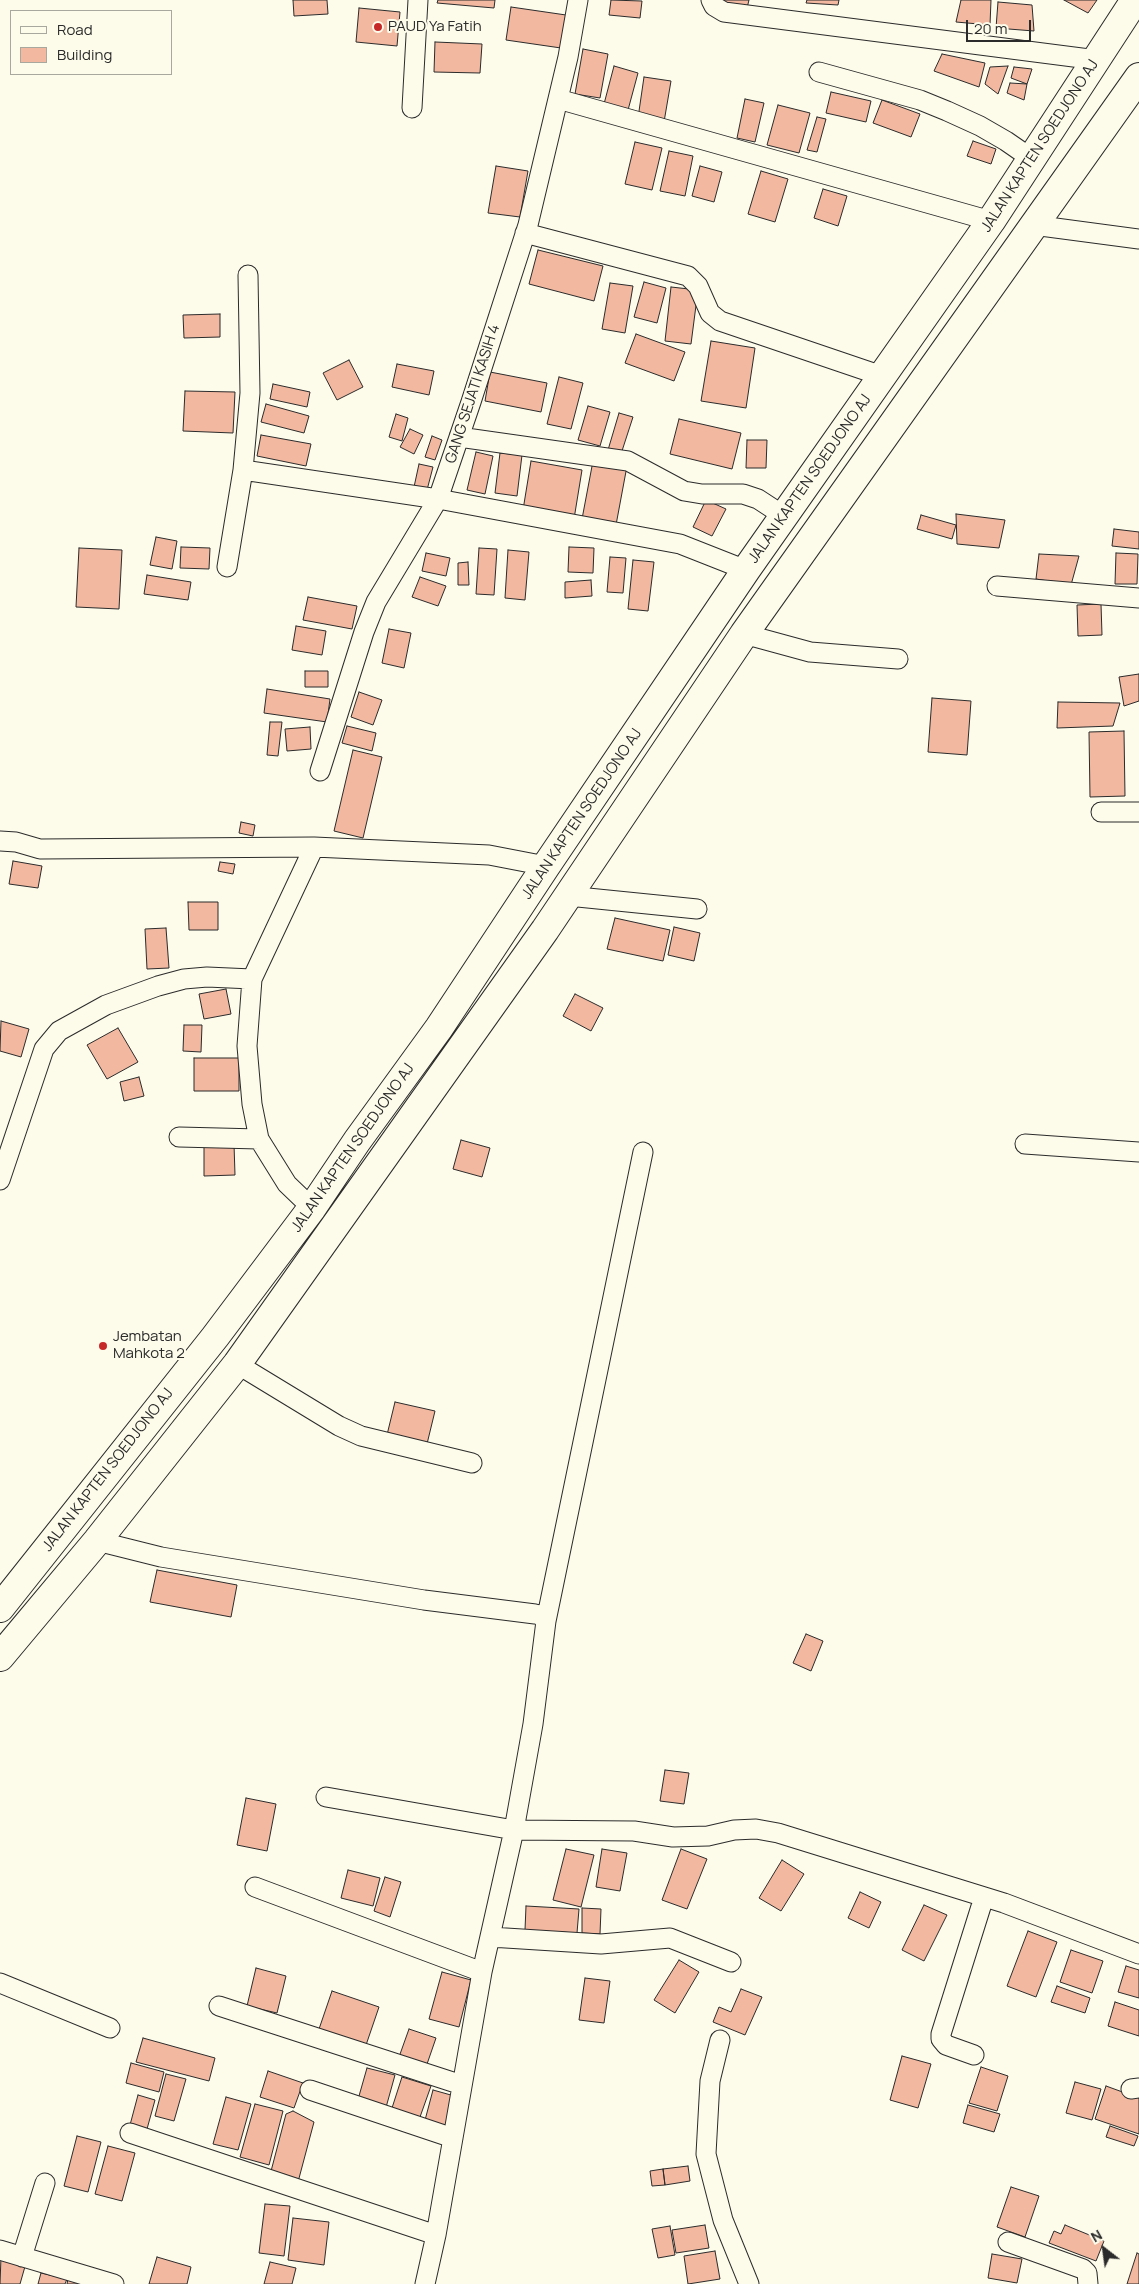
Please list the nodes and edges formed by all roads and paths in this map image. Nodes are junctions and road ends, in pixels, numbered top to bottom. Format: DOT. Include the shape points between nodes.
graph roads {
  1 [pos="418,0"];
  2 [pos="578,0"];
  3 [pos="711,0"];
  4 [pos="1135,0"];
  5 [pos="1097,60"];
  6 [pos="819,72"];
  7 [pos="1139,77"];
  8 [pos="558,99"];
  9 [pos="412,108"];
  10 [pos="1032,159"];
  11 [pos="992,221"];
  12 [pos="1033,225"];
  13 [pos="525,233"];
  14 [pos="1139,239"];
  15 [pos="248,275"];
  16 [pos="882,376"];
  17 [pos="459,437"];
  18 [pos="243,470"];
  19 [pos="438,499"];
  20 [pos="784,516"];
  21 [pos="227,568"];
  22 [pos="746,570"];
  23 [pos="997,586"];
  24 [pos="1139,598"];
  25 [pos="744,634"];
  26 [pos="898,659"];
  27 [pos="320,771"];
  28 [pos="1102,812"];
  29 [pos="1139,812"];
  30 [pos="0,841"];
  31 [pos="314,847"];
  32 [pos="546,866"];
  33 [pos="568,896"];
  34 [pos="697,909"];
  35 [pos="515,912"];
  36 [pos="545,930"];
  37 [pos="252,979"];
  38 [pos="179,1137"];
  39 [pos="259,1139"];
  40 [pos="1025,1144"];
  41 [pos="643,1152"];
  42 [pos="1139,1152"];
  43 [pos="0,1180"];
  44 [pos="312,1208"];
  45 [pos="237,1364"];
  46 [pos="472,1463"];
  47 [pos="97,1541"];
  48 [pos="0,1608"];
  49 [pos="546,1621"];
  50 [pos="0,1657"];
  51 [pos="326,1797"];
  52 [pos="514,1830"];
  53 [pos="256,1887"];
  54 [pos="984,1896"];
  55 [pos="490,1937"];
  56 [pos="1139,1954"];
  57 [pos="731,1962"];
  58 [pos="482,1972"];
  59 [pos="0,1983"];
  60 [pos="220,2006"];
  61 [pos="110,2028"];
  62 [pos="720,2040"];
  63 [pos="974,2055"];
  64 [pos="462,2085"];
  65 [pos="310,2090"];
  66 [pos="130,2133"];
  67 [pos="453,2138"];
  68 [pos="45,2183"];
  69 [pos="436,2235"];
  70 [pos="1008,2242"];
  71 [pos="0,2250"];
  72 [pos="22,2257"];
  73 [pos="114,2284"];
  74 [pos="425,2284"];
  75 [pos="749,2284"];
  76 [pos="1088,2284"];
  1 -- 9 [label="street"];
  2 -- 8 [label="street, GANG SEJATI KASIH 4"];
  3 -- 5 [label="street" via="724,12"];
  4 -- 5 [label="main road, JALAN KAPTEN SOEDJONO AJ"];
  5 -- 10 [label="main road, JALAN KAPTEN SOEDJONO AJ"];
  6 -- 10 [label="street" via="920,100 947,111 980,126"];
  7 -- 12 [label="main road, JALAN KAPTEN SOEDJONO AJ"];
  8 -- 11 [label="street"];
  8 -- 13 [label="street, GANG SEJATI KASIH 4"];
  10 -- 11 [label="main road, JALAN KAPTEN SOEDJONO AJ"];
  11 -- 16 [label="main road, JALAN KAPTEN SOEDJONO AJ"];
  12 -- 14 [label="street"];
  12 -- 25 [label="main road, JALAN KAPTEN SOEDJONO AJ"];
  13 -- 16 [label="street" via="688,276 698,286 710,313 720,321"];
  13 -- 17 [label="street, GANG SEJATI KASIH 4"];
  15 -- 18 [label="street" via="250,393"];
  16 -- 20 [label="main road, JALAN KAPTEN SOEDJONO AJ"];
  17 -- 19 [label="street, GANG SEJATI KASIH 4"];
  17 -- 20 [label="street" via="628,461 684,492 743,494 758,499"];
  18 -- 19 [label="street"];
  18 -- 21 [label="street"];
  19 -- 22 [label="street" via="680,544"];
  19 -- 27 [label="street, GANG SEJATI KASIH 4" via="376,602"];
  20 -- 22 [label="main road, JALAN KAPTEN SOEDJONO AJ"];
  22 -- 32 [label="main road, JALAN KAPTEN SOEDJONO AJ"];
  23 -- 24 [label="street"];
  25 -- 26 [label="street" via="810,652"];
  25 -- 33 [label="main road, JALAN KAPTEN SOEDJONO AJ"];
  28 -- 29 [label="street"];
  30 -- 31 [label="street" via="40,849 73,850"];
  31 -- 32 [label="street" via="489,854"];
  31 -- 37 [label="street"];
  32 -- 35 [label="main road, JALAN KAPTEN SOEDJONO AJ"];
  33 -- 34 [label="street"];
  33 -- 36 [label="main road, JALAN KAPTEN SOEDJONO AJ"];
  35 -- 36 [label="main road"];
  35 -- 44 [label="main road, JALAN KAPTEN SOEDJONO AJ" via="439,1028"];
  36 -- 45 [label="main road, JALAN KAPTEN SOEDJONO AJ"];
  37 -- 39 [label="street" via="247,1046"];
  37 -- 43 [label="street" via="206,977 158,986 106,1005 60,1031 44,1049"];
  38 -- 39 [label="street"];
  39 -- 44 [label="street" via="287,1184"];
  40 -- 42 [label="street"];
  41 -- 49 [label="street"];
  44 -- 48 [label="main road, JALAN KAPTEN SOEDJONO AJ" via="215,1337"];
  45 -- 46 [label="street" via="361,1436"];
  45 -- 47 [label="main road, JALAN KAPTEN SOEDJONO AJ"];
  47 -- 49 [label="street" via="161,1558 424,1600 535,1614"];
  47 -- 50 [label="main road, JALAN KAPTEN SOEDJONO AJ"];
  49 -- 52 [label="street" via="533,1724"];
  51 -- 52 [label="street"];
  52 -- 54 [label="street" via="634,1830 673,1836 708,1836 756,1829"];
  52 -- 55 [label="street"];
  53 -- 58 [label="street"];
  54 -- 56 [label="street"];
  54 -- 63 [label="street" via="941,2034 946,2044"];
  55 -- 57 [label="street" via="601,1944 670,1938"];
  55 -- 58 [label="street"];
  58 -- 64 [label="street"];
  59 -- 61 [label="street"];
  60 -- 64 [label="street"];
  62 -- 75 [label="street" via="710,2081 706,2154 723,2220"];
  64 -- 67 [label="street"];
  65 -- 67 [label="street"];
  66 -- 69 [label="street"];
  67 -- 69 [label="street"];
  68 -- 72 [label="street"];
  69 -- 74 [label="street"];
  70 -- 76 [label="street" via="1084,2269"];
  71 -- 72 [label="street"];
  72 -- 73 [label="street"];
}
